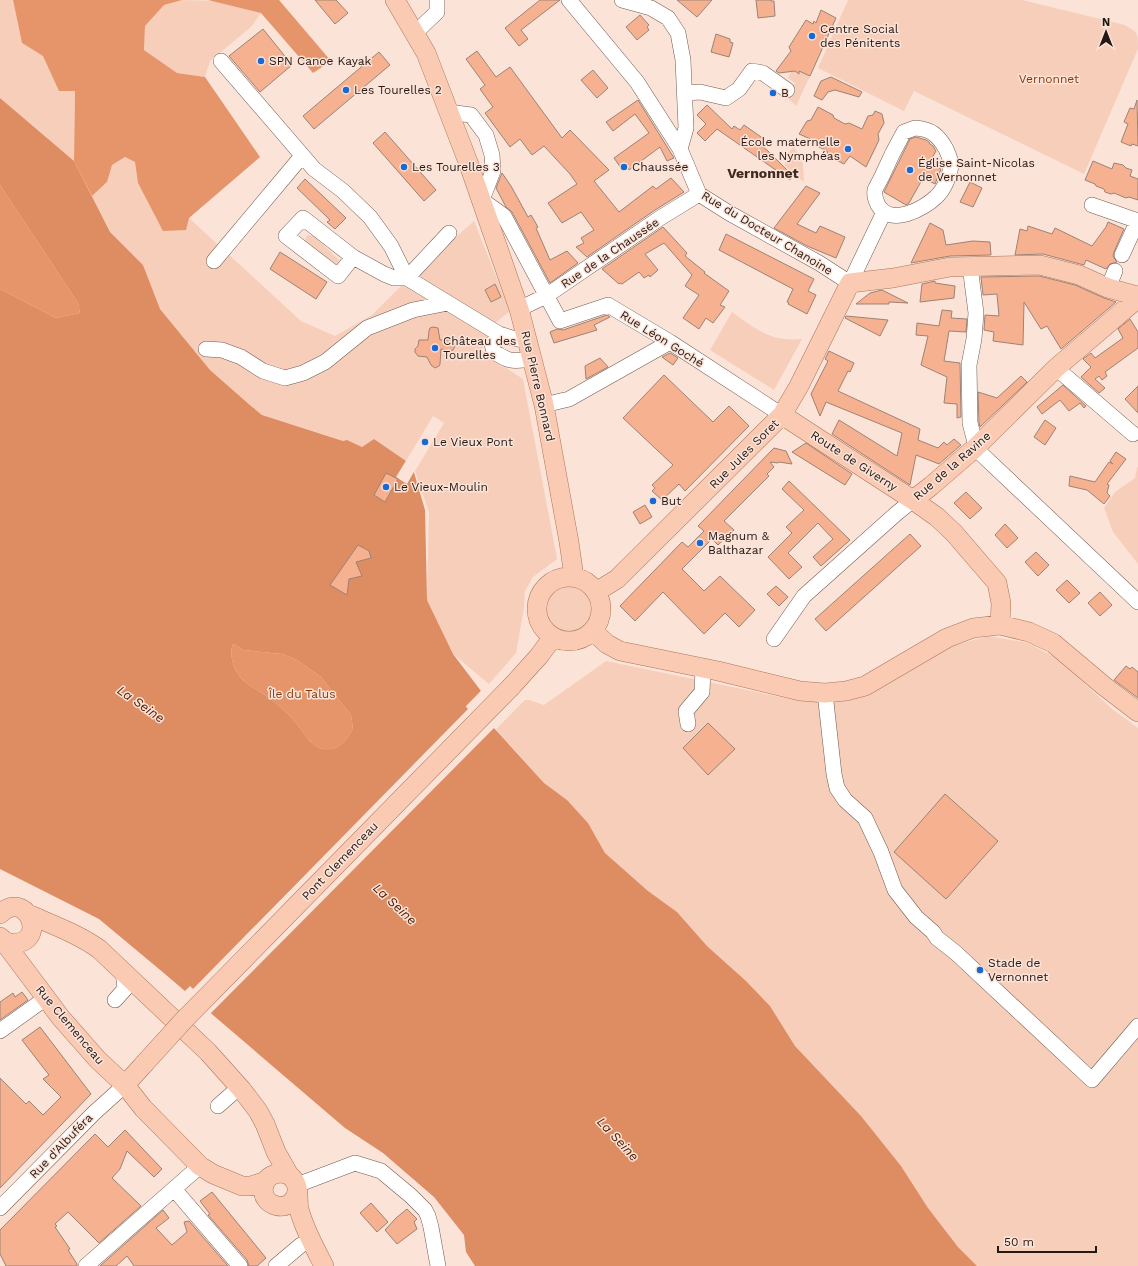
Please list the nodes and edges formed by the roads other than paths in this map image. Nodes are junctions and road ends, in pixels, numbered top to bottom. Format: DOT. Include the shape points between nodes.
graph roads {
  1 [pos="395,0"];
  2 [pos="437,0"];
  3 [pos="569,0"];
  4 [pos="622,0"];
  5 [pos="415,33"];
  6 [pos="221,61"];
  7 [pos="786,90"];
  8 [pos="685,93"];
  9 [pos="448,112"];
  10 [pos="680,149"];
  11 [pos="302,156"];
  12 [pos="699,194"];
  13 [pos="482,200"];
  14 [pos="1092,204"];
  15 [pos="884,212"];
  16 [pos="1138,220"];
  17 [pos="449,233"];
  18 [pos="1122,255"];
  19 [pos="353,257"];
  20 [pos="214,261"];
  21 [pos="970,266"];
  22 [pos="407,278"];
  23 [pos="850,283"];
  24 [pos="546,296"];
  25 [pos="1138,297"];
  26 [pos="448,303"];
  27 [pos="519,309"];
  28 [pos="499,334"];
  29 [pos="528,341"];
  30 [pos="670,342"];
  31 [pos="206,349"];
  32 [pos="533,360"];
  33 [pos="1056,368"];
  34 [pos="544,405"];
  35 [pos="782,415"];
  36 [pos="1133,434"];
  37 [pos="975,447"];
  38 [pos="913,500"];
  39 [pos="574,577"];
  40 [pos="596,592"];
  41 [pos="1138,602"];
  42 [pos="1000,625"];
  43 [pos="593,631"];
  44 [pos="553,637"];
  45 [pos="774,639"];
  46 [pos="703,669"];
  47 [pos="825,693"];
  48 [pos="1138,712"];
  49 [pos="688,724"];
  50 [pos="11,910"];
  51 [pos="69,933"];
  52 [pos="1,938"];
  53 [pos="25,938"];
  54 [pos="19,961"];
  55 [pos="123,971"];
  56 [pos="46,998"];
  57 [pos="116,1000"];
  58 [pos="1138,1026"];
  59 [pos="0,1031"];
  60 [pos="125,1085"];
  61 [pos="242,1090"];
  62 [pos="218,1106"];
  63 [pos="200,1166"];
  64 [pos="284,1182"];
  65 [pos="244,1186"];
  66 [pos="174,1189"];
  67 [pos="270,1203"];
  68 [pos="0,1208"];
  69 [pos="301,1245"];
  70 [pos="86,1266"];
  71 [pos="240,1266"];
  72 [pos="276,1266"];
  73 [pos="314,1266"];
  74 [pos="324,1266"];
  75 [pos="438,1266"];
  1 -- 5 [label="main road, Rue Pierre Bonnard"];
  2 -- 5 [label="street" via="437,12"];
  3 -- 10 [label="street, Rue du Docteur Chanoine" via="637,82"];
  4 -- 8 [label="street" via="651,8 668,18 678,33"];
  5 -- 9 [label="main road, Rue Pierre Bonnard" via="426,54"];
  6 -- 11 [label="street"];
  7 -- 8 [label="street" via="763,73 752,71 740,89 726,98 700,92"];
  8 -- 10 [label="street" via="686,128"];
  9 -- 13 [label="main road, Rue Pierre Bonnard"];
  9 -- 13 [label="street" via="471,115 486,135 492,155 493,171"];
  10 -- 12 [label="street, Rue du Docteur Chanoine"];
  11 -- 20 [label="street"];
  11 -- 22 [label="street" via="370,217 391,246"];
  12 -- 23 [label="street, Rue du Docteur Chanoine"];
  12 -- 24 [label="street, Rue de la Chaussée"];
  13 -- 24 [label="street" via="504,216"];
  13 -- 27 [label="main road, Rue Pierre Bonnard"];
  14 -- 16 [label="street"];
  15 -- 15 [label="street" via="905,215 937,196 943,187 951,163 940,139 930,131 915,128 904,132 875,191 877,203"];
  15 -- 23 [label="street"];
  16 -- 18 [label="street"];
  17 -- 22 [label="street"];
  19 -- 22 [label="street" via="394,278"];
  21 -- 23 [label="main road"];
  21 -- 25 [label="main road" via="1040,265 1112,280"];
  21 -- 37 [label="street" via="976,313 969,365 970,423"];
  22 -- 26 [label="street"];
  23 -- 35 [label="main road, Rue Jules Soret"];
  24 -- 27 [label="street, Rue de la Chaussée"];
  24 -- 30 [label="street, Rue Léon Goché" via="560,321 608,306"];
  25 -- 33 [label="main road, Rue de la Ravine"];
  26 -- 28 [label="street"];
  26 -- 31 [label="street" via="412,310 368,328 325,362 303,373 285,378 263,371 242,357 222,350"];
  27 -- 29 [label="main road, Rue Pierre Bonnard"];
  28 -- 29 [label="street"];
  28 -- 32 [label="street" via="492,344 494,352 507,360"];
  29 -- 32 [label="main road, Rue Pierre Bonnard"];
  30 -- 34 [label="street" via="569,399"];
  30 -- 35 [label="street, Rue Léon Goché"];
  32 -- 34 [label="main road, Rue Pierre Bonnard"];
  33 -- 36 [label="street"];
  33 -- 37 [label="main road, Rue de la Ravine"];
  34 -- 39 [label="main road, Rue Pierre Bonnard"];
  35 -- 38 [label="main road, Route de Giverny"];
  35 -- 40 [label="main road, Rue Jules Soret" via="617,579"];
  37 -- 38 [label="main road, Rue de la Ravine"];
  37 -- 41 [label="street"];
  38 -- 42 [label="main road, Route de Giverny" via="954,533 997,584 1001,603"];
  38 -- 45 [label="street, Rue de la Ravine" via="804,596"];
  39 -- 40 [label="main road" via="584,581"];
  39 -- 44 [label="main road" via="552,581 538,598 539,620 547,633"];
  40 -- 43 [label="main road" via="600,610"];
  42 -- 47 [label="main road" via="973,628 947,638 865,686"];
  42 -- 48 [label="main road" via="1029,632 1053,643"];
  43 -- 44 [label="main road" via="572,640"];
  43 -- 46 [label="main road" via="607,644 620,651"];
  44 -- 60 [label="main road, Pont Clemenceau, bridge" via="511,687 183,1021"];
  46 -- 47 [label="main road" via="800,691"];
  46 -- 49 [label="street" via="702,692 686,711"];
  47 -- 58 [label="street" via="837,788 845,800 865,818 896,890 916,916 1092,1080"];
  50 -- 51 [label="main road" via="50,922"];
  50 -- 53 [label="main road" via="32,923"];
  51 -- 53 [label="main road" via="46,930"];
  51 -- 55 [label="main road" via="93,944"];
  52 -- 53 [label="main road" via="9,943"];
  52 -- 54 [label="main road, Rue Clemenceau"];
  53 -- 54 [label="main road" via="18,951"];
  54 -- 56 [label="main road, Rue Clemenceau"];
  55 -- 57 [label="street" via="124,989"];
  55 -- 61 [label="main road" via="208,1052"];
  56 -- 59 [label="street"];
  56 -- 60 [label="main road, Rue Clemenceau" via="98,1060"];
  60 -- 63 [label="main road, Rue Clemenceau"];
  60 -- 68 [label="street, Rue d'Albuféra" via="94,1112"];
  61 -- 62 [label="street" via="235,1091"];
  61 -- 64 [label="main road" via="265,1124"];
  63 -- 65 [label="main road, Rue Clemenceau"];
  63 -- 66 [label="street"];
  64 -- 65 [label="main road"];
  64 -- 67 [label="main road" via="264,1191"];
  64 -- 67 [label="main road" via="294,1199 288,1205"];
  64 -- 74 [label="main road"];
  64 -- 75 [label="street" via="355,1163 381,1171 419,1204 428,1216"];
  65 -- 67 [label="main road, Rue Clemenceau"];
  66 -- 70 [label="street"];
  66 -- 71 [label="street"];
  67 -- 69 [label="main road, Rue Clemenceau" via="288,1220"];
  69 -- 72 [label="street"];
  69 -- 73 [label="main road, Rue Clemenceau"];
}
